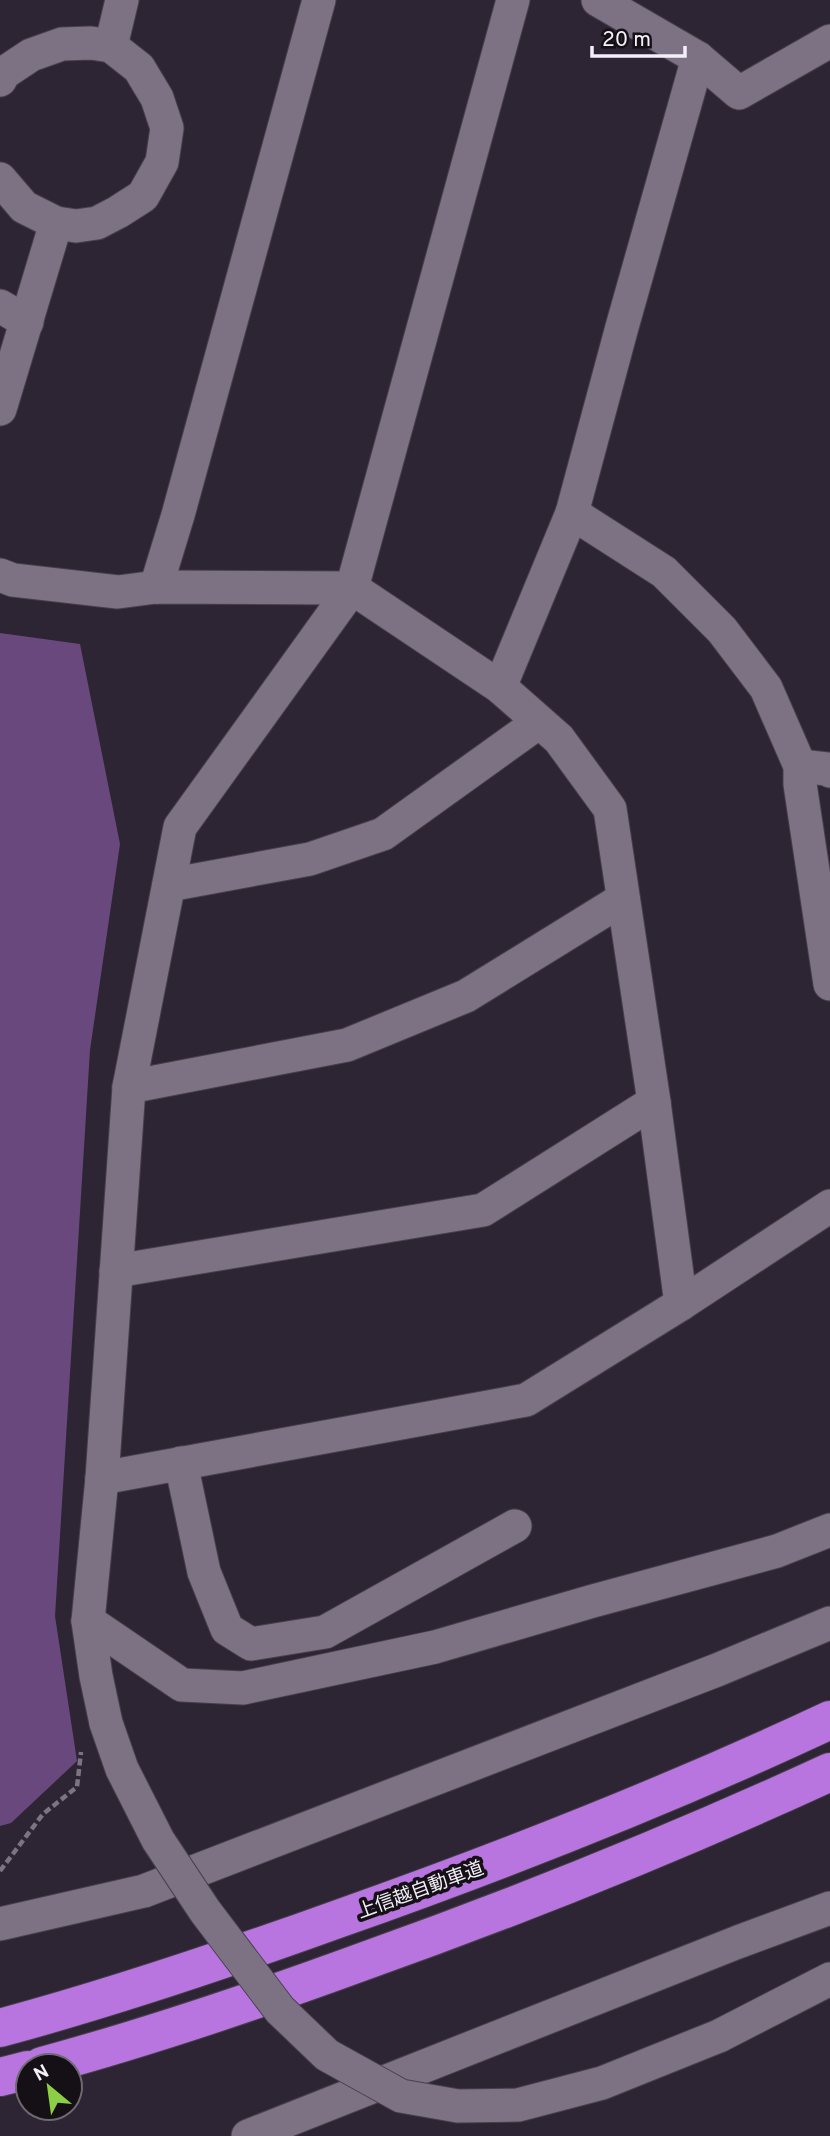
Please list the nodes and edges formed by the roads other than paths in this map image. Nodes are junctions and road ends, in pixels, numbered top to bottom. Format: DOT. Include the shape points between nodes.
graph roads {
  1 [pos="122,0"];
  2 [pos="319,0"];
  3 [pos="513,0"];
  4 [pos="598,0"];
  5 [pos="830,41"];
  6 [pos="111,46"];
  7 [pos="698,58"];
  8 [pos="0,80"];
  9 [pos="0,179"];
  10 [pos="57,223"];
  11 [pos="13,314"];
  12 [pos="0,409"];
  13 [pos="572,513"];
  14 [pos="0,575"];
  15 [pos="156,587"];
  16 [pos="352,587"];
  17 [pos="500,687"];
  18 [pos="539,722"];
  19 [pos="815,768"];
  20 [pos="169,884"];
  21 [pos="623,899"];
  22 [pos="830,984"];
  23 [pos="128,1087"];
  24 [pos="654,1101"];
  25 [pos="830,1206"];
  26 [pos="116,1271"];
  27 [pos="681,1304"];
  28 [pos="181,1463"];
  29 [pos="102,1478"];
  30 [pos="515,1526"];
  31 [pos="830,1530"];
  32 [pos="88,1621"];
  33 [pos="830,1623"];
  34 [pos="830,1720"];
  35 [pos="830,1772"];
  36 [pos="830,1909"];
  37 [pos="0,1924"];
  38 [pos="830,1979"];
  39 [pos="0,2028"];
  40 [pos="84,2053"];
  41 [pos="248,2136"];
  1 -- 6 [label="street"];
  2 -- 15 [label="street"];
  3 -- 16 [label="street"];
  4 -- 7 [label="street"];
  5 -- 7 [label="street" via="739,93"];
  6 -- 8 [label="street" via="62,44 31,55"];
  6 -- 10 [label="street" via="139,68 157,98 167,128 162,162 143,196 118,212 76,226"];
  7 -- 13 [label="street"];
  9 -- 10 [label="street" via="24,207"];
  10 -- 11 [label="street"];
  11 -- 12 [label="street"];
  13 -- 17 [label="street"];
  13 -- 19 [label="street" via="664,572 722,630 766,688"];
  14 -- 15 [label="street" via="118,592"];
  15 -- 16 [label="street"];
  16 -- 17 [label="street"];
  16 -- 20 [label="street" via="180,827"];
  17 -- 18 [label="street"];
  18 -- 20 [label="street" via="383,834 310,859"];
  18 -- 21 [label="street" via="559,739 610,809"];
  19 -- 22 [label="street" via="800,784"];
  20 -- 23 [label="street"];
  21 -- 23 [label="street" via="466,996 348,1045"];
  21 -- 24 [label="street"];
  23 -- 26 [label="street"];
  24 -- 26 [label="street" via="482,1210"];
  24 -- 27 [label="street"];
  25 -- 27 [label="street"];
  26 -- 29 [label="street"];
  27 -- 28 [label="street" via="526,1400"];
  28 -- 29 [label="street"];
  28 -- 30 [label="street" via="204,1572 227,1629 251,1644 325,1632"];
  29 -- 32 [label="street"];
  31 -- 32 [label="street" via="777,1551 435,1647 243,1688 182,1685"];
  32 -- 38 [label="street, bridge" via="106,1723 122,1769 158,1840 280,2010 327,2055 401,2096 458,2106 518,2105 602,2082 719,2036"];
  33 -- 37 [label="street" via="144,1891"];
  34 -- 39 [label="highway, 上信越自動車道" via="597,1822 413,1892 211,1964"];
  35 -- 40 [label="highway" via="616,1866 437,1936 243,2005"];
  36 -- 41 [label="street"];
}
